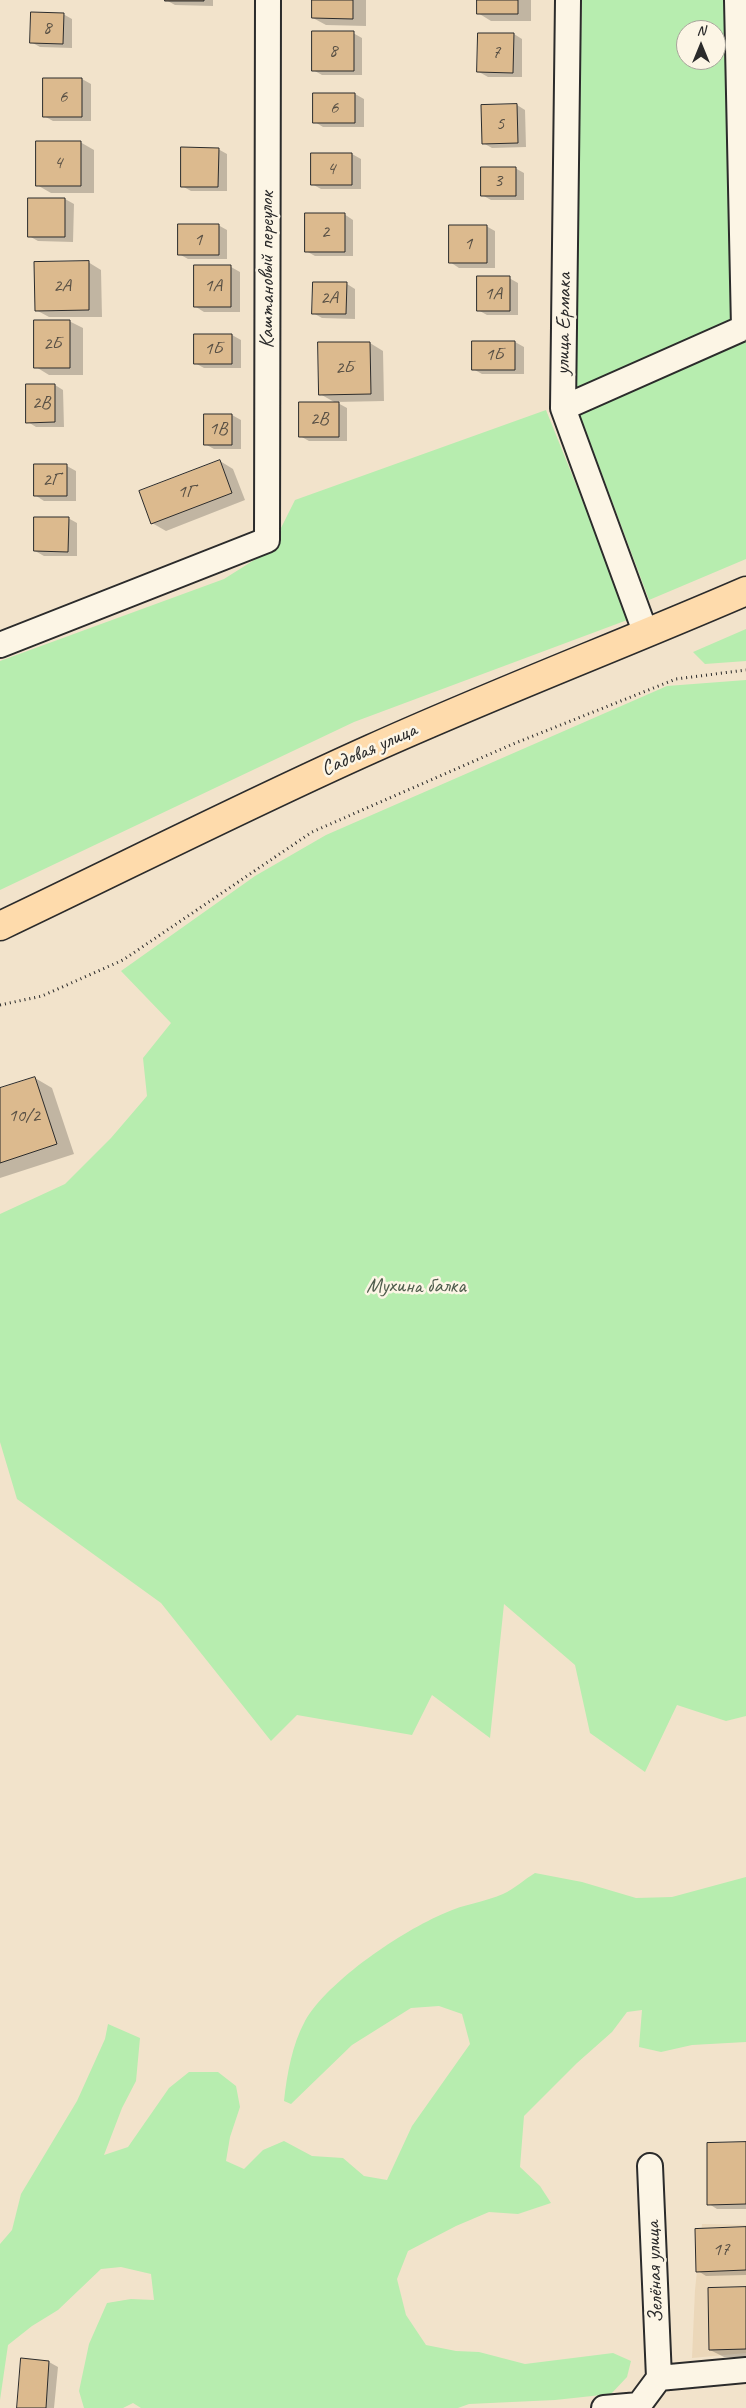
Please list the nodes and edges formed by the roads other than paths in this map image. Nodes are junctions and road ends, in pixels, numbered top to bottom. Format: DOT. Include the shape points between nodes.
graph roads {
  1 [pos="268,0"];
  2 [pos="568,0"];
  3 [pos="737,0"];
  4 [pos="745,328"];
  5 [pos="563,408"];
  6 [pos="746,591"];
  7 [pos="646,634"];
  8 [pos="0,645"];
  9 [pos="0,926"];
  10 [pos="650,2166"];
  11 [pos="746,2370"];
  12 [pos="659,2378"];
  13 [pos="638,2407"];
  14 [pos="604,2408"];
  1 -- 8 [label="street, Каштановый переулок" via="267,540"];
  2 -- 5 [label="street, улица Ермака"];
  3 -- 4 [label="street"];
  4 -- 5 [label="street"];
  5 -- 7 [label="street, улица Ермака"];
  6 -- 7 [label="main road, Садовая улица"];
  7 -- 9 [label="main road, Садовая улица" via="371,749"];
  10 -- 12 [label="street, Зелёная улица"];
  11 -- 12 [label="street"];
  12 -- 13 [label="street"];
  13 -- 14 [label="street"];
}
